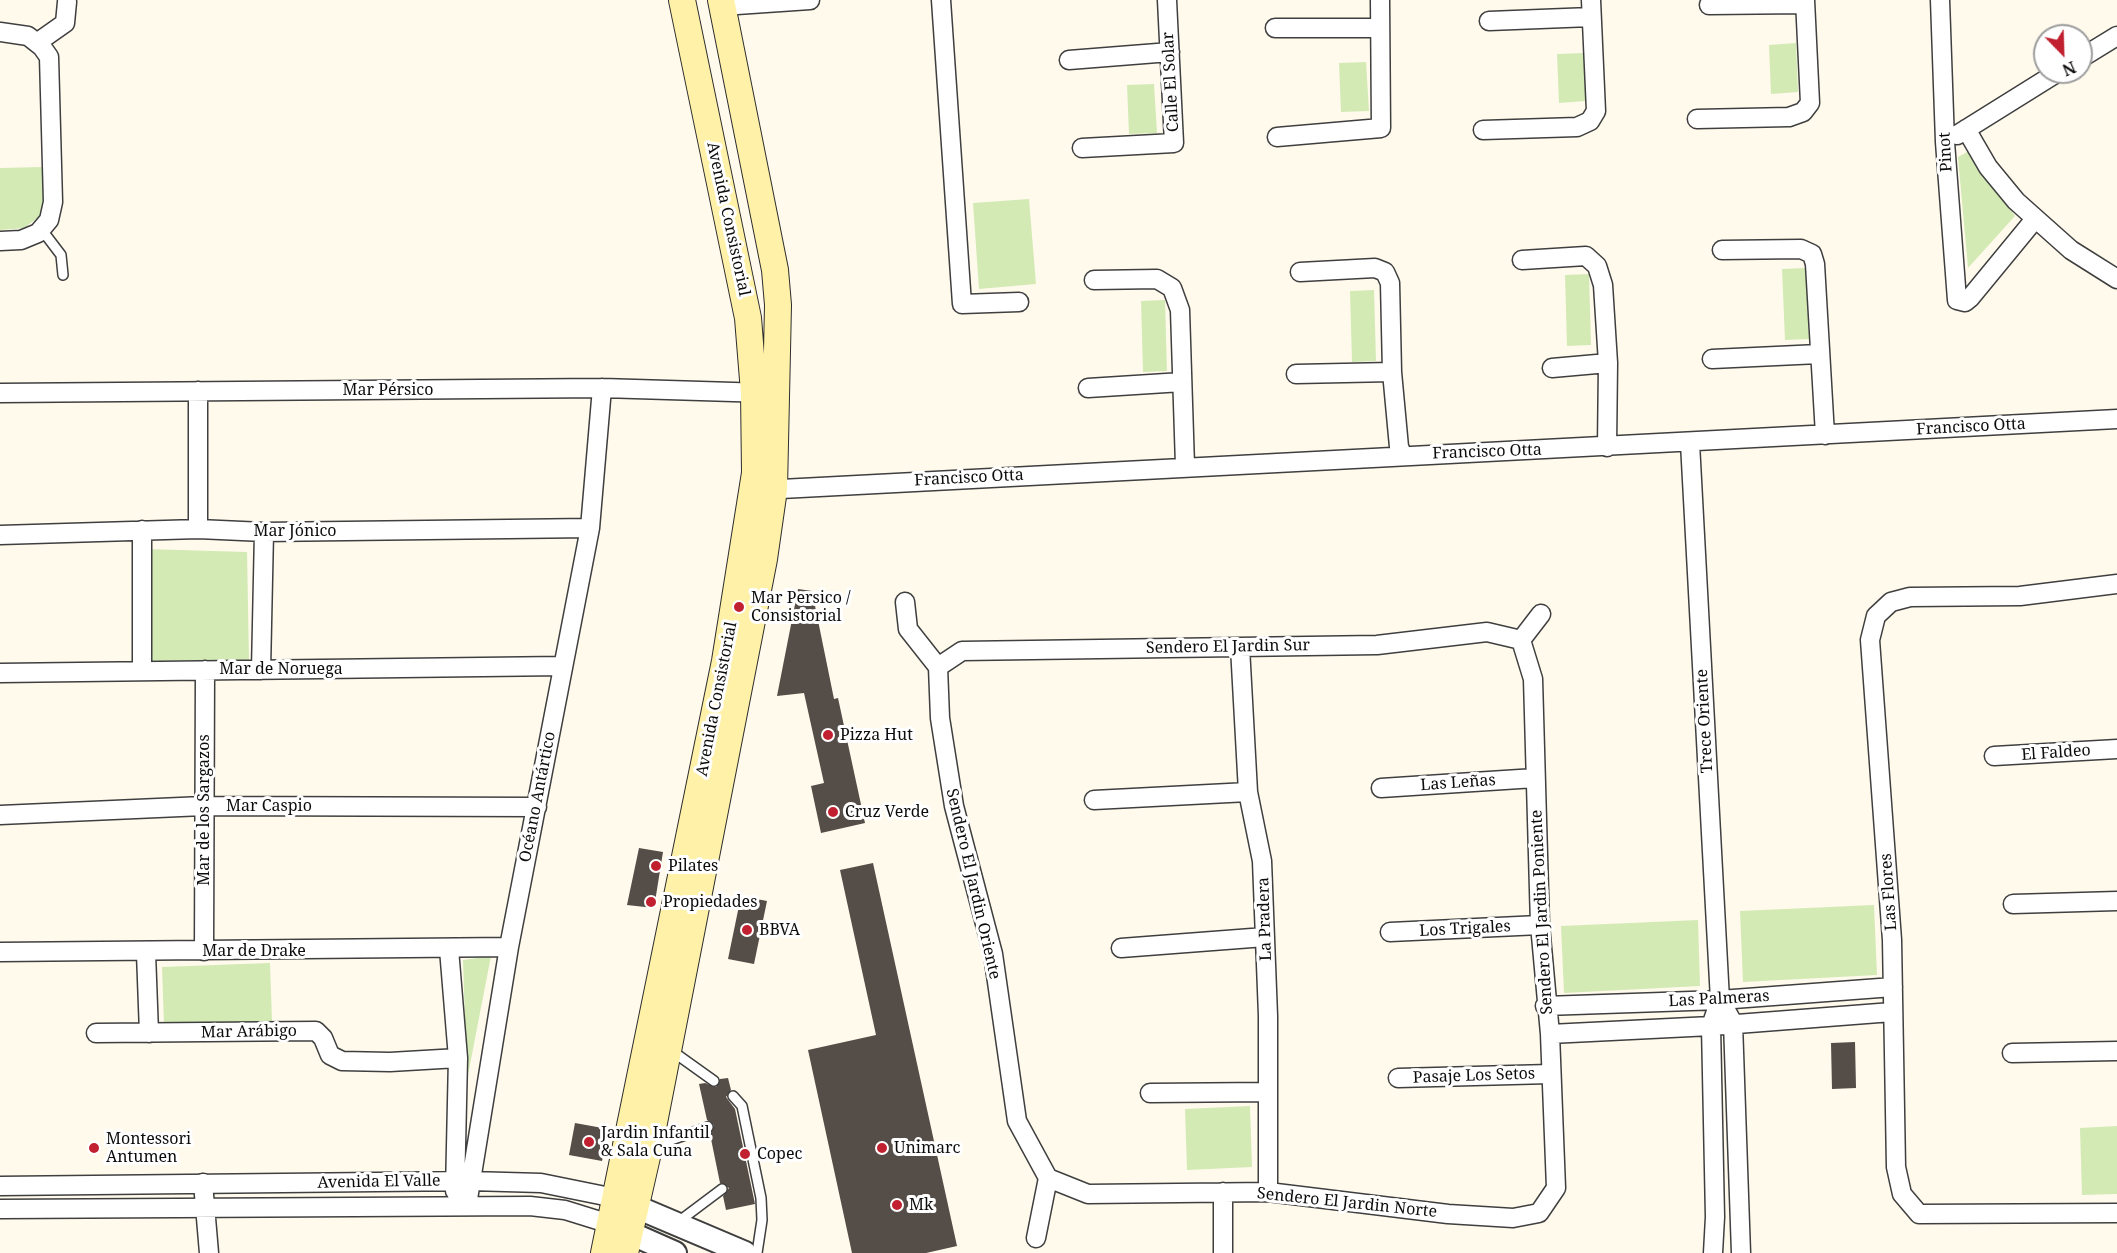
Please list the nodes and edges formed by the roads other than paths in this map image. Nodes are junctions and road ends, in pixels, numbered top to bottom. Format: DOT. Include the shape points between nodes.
graph roads {
  1 [pos="682,0"];
  2 [pos="810,0"];
  3 [pos="941,0"];
  4 [pos="1167,0"];
  5 [pos="1380,0"];
  6 [pos="1940,0"];
  7 [pos="67,2"];
  8 [pos="1805,2"];
  9 [pos="722,3"];
  10 [pos="1709,5"];
  11 [pos="1591,8"];
  12 [pos="1489,21"];
  13 [pos="1380,27"];
  14 [pos="1275,28"];
  15 [pos="0,32"];
  16 [pos="2117,36"];
  17 [pos="38,42"];
  18 [pos="2093,51"];
  19 [pos="1170,52"];
  20 [pos="1069,60"];
  21 [pos="697,69"];
  22 [pos="735,70"];
  23 [pos="2039,84"];
  24 [pos="1697,119"];
  25 [pos="1966,129"];
  26 [pos="1483,130"];
  27 [pos="1277,137"];
  28 [pos="1946,142"];
  29 [pos="1082,148"];
  30 [pos="2035,219"];
  31 [pos="42,230"];
  32 [pos="0,241"];
  33 [pos="1722,250"];
  34 [pos="1522,260"];
  35 [pos="1300,272"];
  36 [pos="63,274"];
  37 [pos="2117,279"];
  38 [pos="1094,280"];
  39 [pos="1019,302"];
  40 [pos="1819,354"];
  41 [pos="1712,359"];
  42 [pos="1608,363"];
  43 [pos="1552,368"];
  44 [pos="1392,372"];
  45 [pos="1296,374"];
  46 [pos="1182,381"];
  47 [pos="602,388"];
  48 [pos="1088,388"];
  49 [pos="198,391"];
  50 [pos="0,393"];
  51 [pos="765,393"];
  52 [pos="2117,419"];
  53 [pos="1825,435"];
  54 [pos="1690,442"];
  55 [pos="1607,447"];
  56 [pos="1403,456"];
  57 [pos="1185,466"];
  58 [pos="763,489"];
  59 [pos="590,528"];
  60 [pos="198,529"];
  61 [pos="142,530"];
  62 [pos="264,531"];
  63 [pos="0,535"];
  64 [pos="2117,584"];
  65 [pos="905,602"];
  66 [pos="1541,614"];
  67 [pos="1521,640"];
  68 [pos="1240,647"];
  69 [pos="562,666"];
  70 [pos="938,667"];
  71 [pos="142,670"];
  72 [pos="205,670"];
  73 [pos="261,670"];
  74 [pos="0,673"];
  75 [pos="2117,749"];
  76 [pos="1994,756"];
  77 [pos="1535,778"];
  78 [pos="1381,788"];
  79 [pos="1248,792"];
  80 [pos="1094,800"];
  81 [pos="203,806"];
  82 [pos="537,807"];
  83 [pos="0,815"];
  84 [pos="2117,901"];
  85 [pos="2013,904"];
  86 [pos="1540,925"];
  87 [pos="1390,933"];
  88 [pos="1265,937"];
  89 [pos="509,947"];
  90 [pos="1120,948"];
  91 [pos="449,950"];
  92 [pos="204,951"];
  93 [pos="0,952"];
  94 [pos="146,953"];
  95 [pos="1893,987"];
  96 [pos="1720,1000"];
  97 [pos="1545,1006"];
  98 [pos="1892,1012"];
  99 [pos="1733,1023"];
  100 [pos="1711,1026"];
  101 [pos="96,1033"];
  102 [pos="149,1033"];
  103 [pos="1550,1034"];
  104 [pos="668,1048"];
  105 [pos="2117,1051"];
  106 [pos="2012,1053"];
  107 [pos="458,1058"];
  108 [pos="1550,1074"];
  109 [pos="1398,1078"];
  110 [pos="714,1081"];
  111 [pos="1267,1092"];
  112 [pos="1150,1093"];
  113 [pos="733,1095"];
  114 [pos="708,1127"];
  115 [pos="649,1148"];
  116 [pos="1048,1178"];
  117 [pos="463,1181"];
  118 [pos="203,1183"];
  119 [pos="0,1185"];
  120 [pos="722,1189"];
  121 [pos="1223,1192"];
  122 [pos="1268,1192"];
  123 [pos="625,1202"];
  124 [pos="461,1205"];
  125 [pos="0,1209"];
  126 [pos="205,1209"];
  127 [pos="1539,1213"];
  128 [pos="2117,1214"];
  129 [pos="676,1224"];
  130 [pos="622,1236"];
  131 [pos="1036,1238"];
  132 [pos="209,1253"];
  133 [pos="604,1253"];
  134 [pos="675,1253"];
  135 [pos="745,1253"];
  136 [pos="757,1253"];
  137 [pos="1223,1253"];
  138 [pos="1713,1253"];
  139 [pos="1741,1253"];
  1 -- 21 [label="main road, Avenida Consistorial"];
  2 -- 9 [label="street"];
  3 -- 39 [label="street" via="962,304"];
  4 -- 19 [label="street, Calle El Solar"];
  5 -- 13 [label="street"];
  6 -- 28 [label="street, Pinot"];
  7 -- 17 [label="street" via="65,23"];
  8 -- 10 [label="street"];
  8 -- 24 [label="street" via="1809,103 1803,112 1789,117"];
  9 -- 22 [label="main road, Avenida Consistorial"];
  11 -- 12 [label="street"];
  11 -- 26 [label="street" via="1596,111 1590,121 1577,127"];
  13 -- 14 [label="street"];
  13 -- 27 [label="street" via="1382,128"];
  15 -- 17 [label="street" via="22,34"];
  16 -- 18 [label="street"];
  17 -- 31 [label="street" via="49,57 51,70 53,202"];
  19 -- 20 [label="street"];
  19 -- 29 [label="street, Calle El Solar" via="1174,143"];
  21 -- 22 [label="main road" via="704,79 718,83 731,77"];
  21 -- 51 [label="main road, Avenida Consistorial" via="753,355"];
  22 -- 51 [label="main road, Avenida Consistorial" via="775,270 778,305"];
  23 -- 25 [label="street"];
  25 -- 28 [label="street"];
  25 -- 30 [label="street, Pinot" via="1988,167"];
  28 -- 30 [label="street, Pinot" via="1955,296 1960,303 1970,298"];
  30 -- 37 [label="street, Pinot" via="2071,250"];
  31 -- 32 [label="street" via="21,240"];
  31 -- 36 [label="lane" via="61,255"];
  33 -- 40 [label="street" via="1801,249 1812,254"];
  34 -- 42 [label="street" via="1586,256 1597,266 1603,285"];
  35 -- 44 [label="street" via="1375,268 1386,272 1390,283"];
  38 -- 46 [label="street" via="1157,279 1172,288 1180,310"];
  40 -- 41 [label="street"];
  40 -- 53 [label="street"];
  42 -- 43 [label="street"];
  42 -- 55 [label="street"];
  44 -- 45 [label="street"];
  44 -- 56 [label="street"];
  46 -- 48 [label="street"];
  46 -- 57 [label="street"];
  47 -- 49 [label="street, Mar Pérsico"];
  47 -- 51 [label="street, Mar Pérsico"];
  47 -- 59 [label="street, Océano Antártico"];
  49 -- 50 [label="street, Mar Pérsico"];
  49 -- 60 [label="street"];
  51 -- 58 [label="main road, Avenida Consistorial"];
  52 -- 53 [label="street, Francisco Otta"];
  53 -- 54 [label="street, Francisco Otta"];
  54 -- 55 [label="street, Francisco Otta"];
  54 -- 96 [label="street, Trece Oriente"];
  55 -- 56 [label="street, Francisco Otta"];
  56 -- 57 [label="street, Francisco Otta"];
  57 -- 58 [label="street, Francisco Otta"];
  58 -- 104 [label="main road, Avenida Consistorial" via="764,559"];
  58 -- 123 [label="main road, Avenida Consistorial" via="725,661"];
  59 -- 62 [label="street, Mar Jónico"];
  59 -- 69 [label="street, Océano Antártico"];
  60 -- 61 [label="street, Mar Jónico"];
  60 -- 62 [label="street, Mar Jónico"];
  61 -- 63 [label="street, Mar Jónico"];
  61 -- 71 [label="street"];
  62 -- 73 [label="street"];
  64 -- 95 [label="street, Las Flores" via="2020,596 1910,597 1891,602 1875,616 1870,640"];
  65 -- 70 [label="street" via="908,629"];
  66 -- 67 [label="street"];
  67 -- 68 [label="street, Sendero El Jardin Sur" via="1487,632 1377,645"];
  67 -- 77 [label="street, Sendero El Jardin Poniente" via="1533,679"];
  68 -- 70 [label="street, Sendero El Jardin Sur" via="962,651"];
  68 -- 79 [label="street, La Pradera"];
  69 -- 73 [label="street, Mar de Noruega"];
  69 -- 82 [label="street, Océano Antártico"];
  70 -- 116 [label="street, Sendero El Jardin Oriente" via="940,718 954,806 993,954 1017,1121"];
  71 -- 72 [label="street, Mar de Noruega"];
  71 -- 74 [label="street, Mar de Noruega"];
  72 -- 73 [label="street, Mar de Noruega"];
  72 -- 81 [label="street, Mar de los Sargazos"];
  75 -- 76 [label="street, El Faldeo"];
  77 -- 78 [label="street, Las Leñas"];
  77 -- 86 [label="street, Sendero El Jardin Poniente"];
  79 -- 80 [label="street"];
  79 -- 88 [label="street, La Pradera" via="1262,861"];
  81 -- 82 [label="street, Mar Caspio"];
  81 -- 83 [label="street, Mar Caspio"];
  81 -- 92 [label="street, Mar de los Sargazos"];
  82 -- 89 [label="street, Océano Antártico"];
  84 -- 85 [label="street"];
  86 -- 87 [label="street, Los Trigales"];
  86 -- 97 [label="street, Sendero El Jardin Poniente"];
  88 -- 90 [label="street"];
  88 -- 111 [label="street, La Pradera"];
  89 -- 91 [label="street, Mar de Drake"];
  89 -- 117 [label="street, Océano Antártico"];
  91 -- 92 [label="street, Mar de Drake"];
  91 -- 107 [label="street, Océano Antártico"];
  92 -- 94 [label="street, Mar de Drake"];
  93 -- 94 [label="street, Mar de Drake"];
  94 -- 102 [label="street"];
  95 -- 96 [label="street, Las Palmeras"];
  95 -- 98 [label="street, Las Flores"];
  96 -- 97 [label="street, Las Palmeras"];
  96 -- 99 [label="street, Trece Oriente"];
  96 -- 100 [label="street, Trece Oriente"];
  97 -- 103 [label="street, Sendero El Jardin Poniente"];
  98 -- 99 [label="street, Las Palmeras"];
  98 -- 128 [label="street, Las Flores" via="1896,1167 1902,1194 1920,1214"];
  99 -- 100 [label="street, Las Palmeras"];
  99 -- 139 [label="street, Trece Oriente"];
  100 -- 103 [label="street, Las Palmeras"];
  100 -- 138 [label="street, Trece Oriente"];
  101 -- 102 [label="street, Mar Arábigo"];
  102 -- 107 [label="street, Mar Arábigo" via="316,1031 330,1055 342,1061"];
  103 -- 108 [label="street, Sendero El Jardin Poniente"];
  104 -- 110 [label="lane"];
  104 -- 115 [label="main road, Avenida Consistorial"];
  105 -- 106 [label="street"];
  107 -- 117 [label="street, Océano Antártico"];
  108 -- 109 [label="street, Pasaje Los Setos"];
  108 -- 127 [label="street, Sendero El Jardin Poniente" via="1556,1188"];
  111 -- 112 [label="street"];
  111 -- 122 [label="street, La Pradera"];
  113 -- 136 [label="lane" via="742,1106 740,1116 762,1209"];
  114 -- 115 [label="lane"];
  115 -- 123 [label="main road, Avenida Consistorial"];
  116 -- 121 [label="street, Sendero El Jardin Norte" via="1088,1194"];
  116 -- 131 [label="street"];
  117 -- 118 [label="street, Avenida El Valle"];
  117 -- 123 [label="street, Avenida El Valle" via="541,1183"];
  117 -- 124 [label="street, Océano Antártico"];
  118 -- 119 [label="street, Avenida El Valle"];
  118 -- 126 [label="street"];
  120 -- 129 [label="lane"];
  121 -- 122 [label="street, Sendero El Jardin Norte"];
  121 -- 137 [label="street"];
  122 -- 127 [label="street, Sendero El Jardin Norte" via="1448,1214 1513,1218"];
  123 -- 129 [label="street, Avenida El Valle"];
  123 -- 130 [label="main road, Avenida Consistorial"];
  124 -- 126 [label="street, Avenida El Valle"];
  124 -- 130 [label="street, Avenida El Valle" via="565,1210"];
  125 -- 126 [label="street, Avenida El Valle"];
  126 -- 132 [label="street"];
  129 -- 135 [label="street, Avenida El Valle"];
  130 -- 133 [label="main road, Avenida Consistorial"];
  130 -- 134 [label="street, Avenida El Valle"];
}
